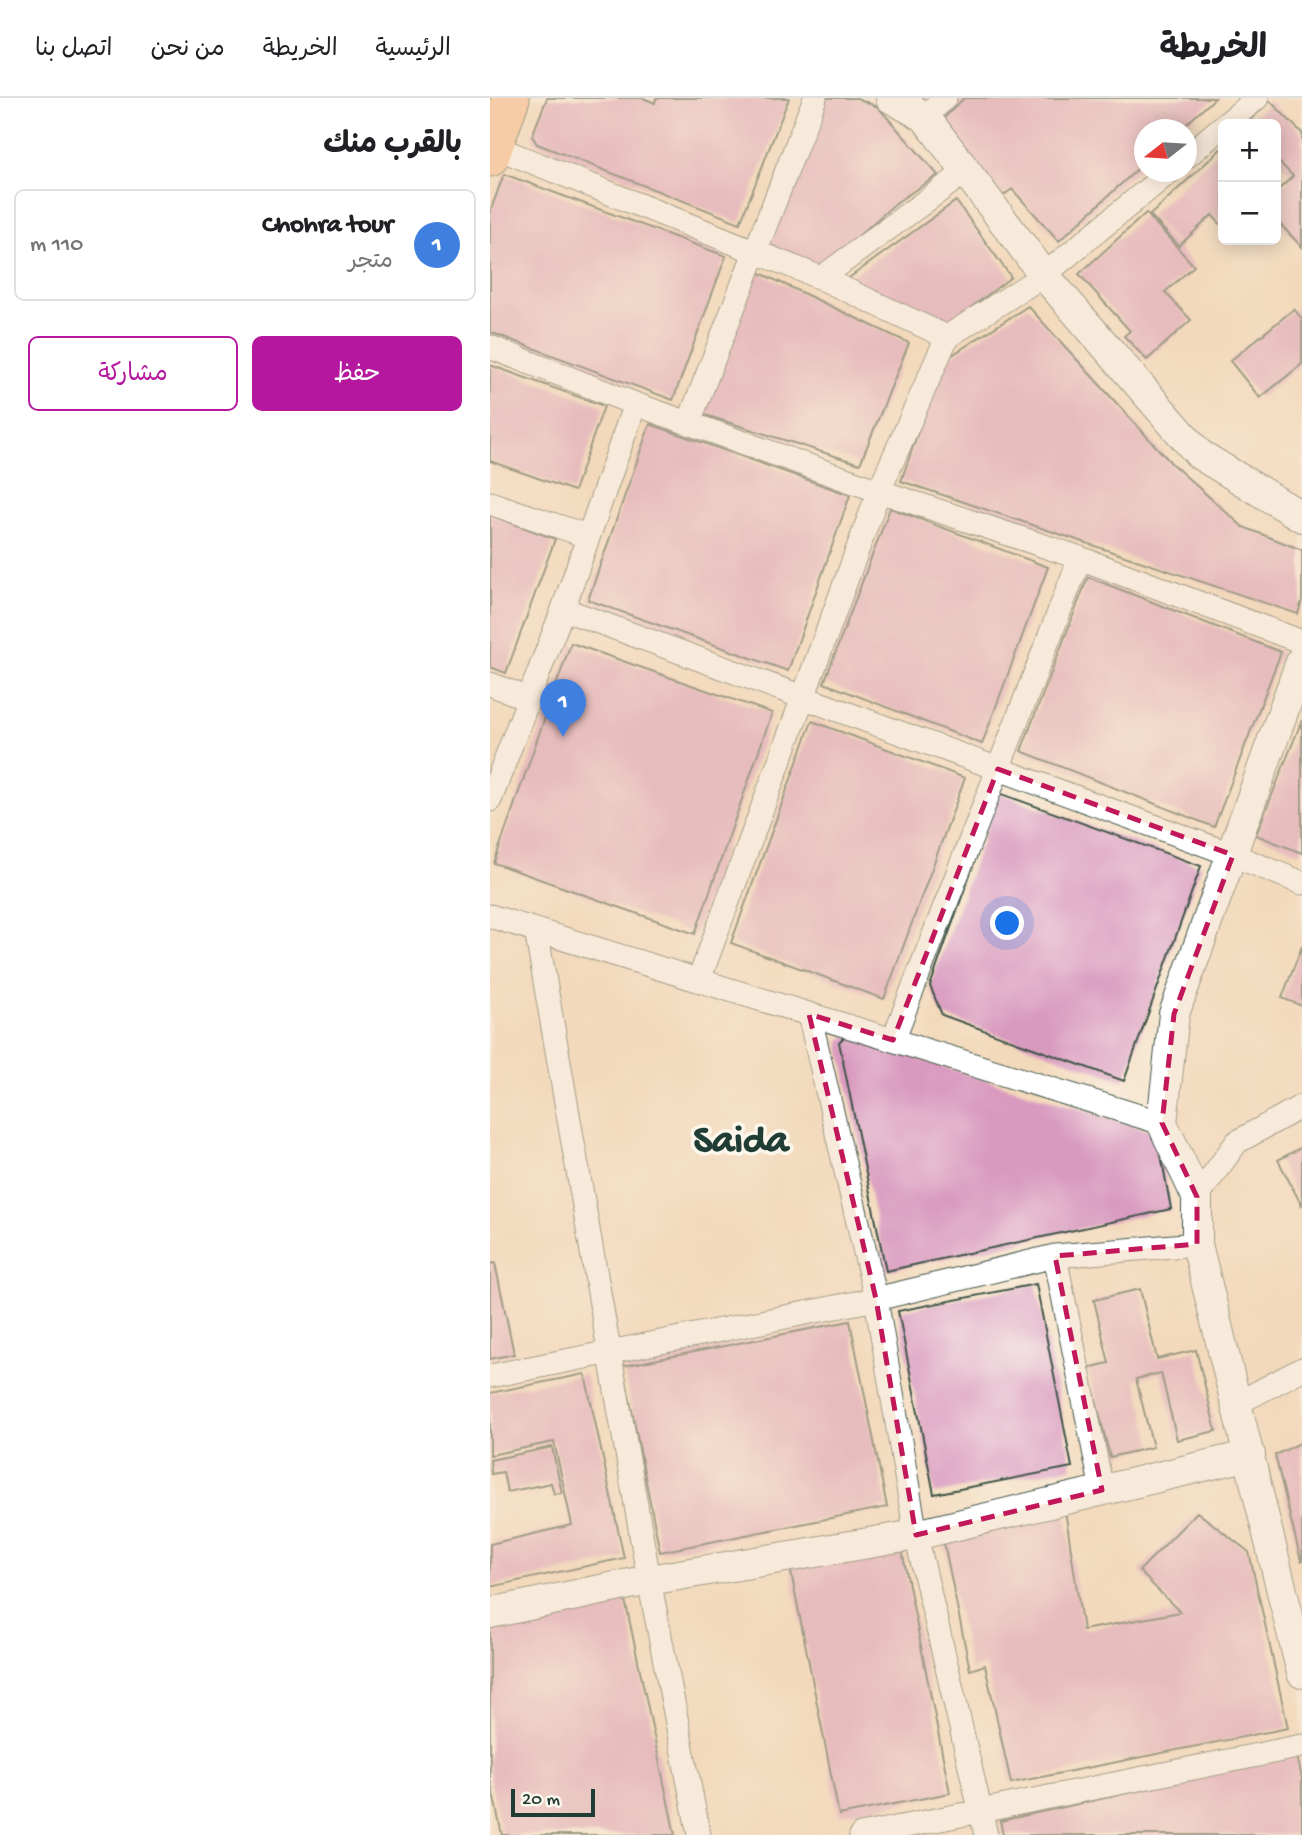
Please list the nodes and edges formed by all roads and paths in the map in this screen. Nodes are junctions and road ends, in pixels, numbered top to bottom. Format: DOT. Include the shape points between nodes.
graph roads {
  1 [pos="511,98"];
  2 [pos="816,98"];
  3 [pos="891,98"];
  4 [pos="1257,98"];
  5 [pos="935,107"];
  6 [pos="1231,119"];
  7 [pos="1218,130"];
  8 [pos="1197,148"];
  9 [pos="492,150"];
  10 [pos="965,172"];
  11 [pos="1157,182"];
  12 [pos="754,251"];
  13 [pos="1044,275"];
  14 [pos="821,278"];
  15 [pos="947,337"];
  16 [pos="490,347"];
  17 [pos="635,404"];
  18 [pos="689,422"];
  19 [pos="879,491"];
  20 [pos="490,503"];
  21 [pos="1302,517"];
  22 [pos="587,536"];
  23 [pos="1080,558"];
  24 [pos="563,610"];
  25 [pos="1302,642"];
  26 [pos="1302,659"];
  27 [pos="490,684"];
  28 [pos="805,696"];
  29 [pos="527,698"];
  30 [pos="998,769"];
  31 [pos="490,800"];
  32 [pos="1233,855"];
  33 [pos="1302,883"];
  34 [pos="490,916"];
  35 [pos="536,930"];
  36 [pos="699,980"];
  37 [pos="809,1014"];
  38 [pos="893,1040"];
  39 [pos="1302,1106"];
  40 [pos="1162,1123"];
  41 [pos="1197,1197"];
  42 [pos="1197,1244"];
  43 [pos="1055,1256"];
  44 [pos="876,1299"];
  45 [pos="610,1354"];
  46 [pos="1302,1369"];
  47 [pos="490,1376"];
  48 [pos="1236,1404"];
  49 [pos="1250,1455"];
  50 [pos="1102,1490"];
  51 [pos="916,1535"];
  52 [pos="649,1580"];
  53 [pos="490,1613"];
  54 [pos="1302,1673"];
  55 [pos="1302,1746"];
  56 [pos="982,1811"];
  57 [pos="699,1835"];
  58 [pos="861,1835"];
  59 [pos="986,1835"];
  1 -- 9 [label="main road"];
  2 -- 12 [label="street"];
  3 -- 5 [label="street"];
  4 -- 6 [label="street"];
  5 -- 10 [label="street"];
  7 -- 8 [label="street"];
  9 -- 12 [label="street"];
  10 -- 13 [label="street"];
  10 -- 14 [label="street"];
  11 -- 13 [label="street"];
  12 -- 14 [label="street"];
  12 -- 18 [label="street"];
  13 -- 15 [label="street"];
  13 -- 21 [label="street" via="1199,454"];
  14 -- 15 [label="street"];
  15 -- 19 [label="street"];
  16 -- 17 [label="street"];
  17 -- 18 [label="street"];
  17 -- 22 [label="street"];
  18 -- 19 [label="street"];
  19 -- 23 [label="street"];
  19 -- 28 [label="street"];
  20 -- 22 [label="street"];
  22 -- 24 [label="street"];
  23 -- 25 [label="street"];
  23 -- 30 [label="street"];
  24 -- 28 [label="street"];
  24 -- 29 [label="street"];
  26 -- 32 [label="street"];
  27 -- 29 [label="street"];
  28 -- 30 [label="street"];
  28 -- 36 [label="street"];
  29 -- 31 [label="street"];
  30 -- 32 [label="street"];
  30 -- 38 [label="street"];
  32 -- 33 [label="street"];
  32 -- 40 [label="street" via="1174,1014"];
  34 -- 35 [label="street"];
  35 -- 36 [label="street"];
  35 -- 45 [label="street"];
  36 -- 37 [label="street"];
  37 -- 38 [label="street"];
  37 -- 44 [label="street"];
  38 -- 40 [label="street"];
  39 -- 41 [label="street" via="1237,1142"];
  40 -- 41 [label="street"];
  41 -- 42 [label="street"];
  42 -- 43 [label="street"];
  42 -- 48 [label="street"];
  43 -- 44 [label="street"];
  43 -- 50 [label="street"];
  44 -- 45 [label="street"];
  44 -- 51 [label="street"];
  45 -- 47 [label="street"];
  45 -- 52 [label="street"];
  46 -- 48 [label="street"];
  48 -- 49 [label="street"];
  49 -- 50 [label="street"];
  49 -- 54 [label="street"];
  50 -- 51 [label="street"];
  51 -- 52 [label="street"];
  51 -- 56 [label="street"];
  52 -- 53 [label="street"];
  52 -- 57 [label="street"];
  55 -- 56 [label="street"];
  56 -- 58 [label="street"];
  56 -- 59 [label="street"];
}
